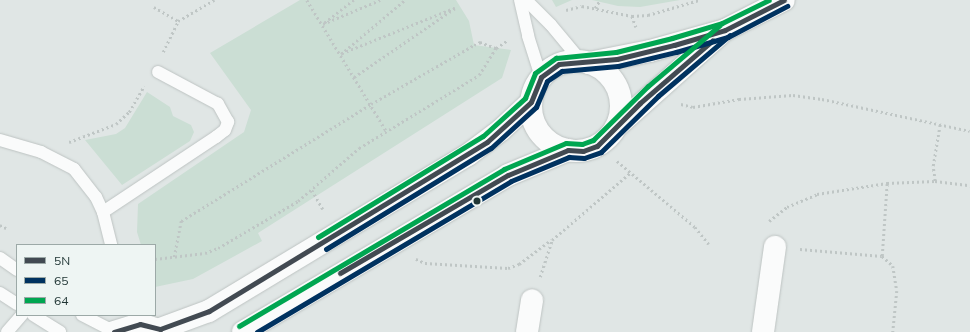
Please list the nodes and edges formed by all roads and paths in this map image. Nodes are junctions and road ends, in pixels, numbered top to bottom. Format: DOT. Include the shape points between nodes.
graph roads {
  1 [pos="214,0"];
  2 [pos="307,0"];
  3 [pos="354,0"];
  4 [pos="380,0"];
  5 [pos="406,0"];
  6 [pos="520,0"];
  7 [pos="526,0"];
  8 [pos="600,0"];
  9 [pos="699,0"];
  10 [pos="784,0"];
  11 [pos="154,6"];
  12 [pos="595,8"];
  13 [pos="566,10"];
  14 [pos="178,21"];
  15 [pos="323,24"];
  16 [pos="725,30"];
  17 [pos="174,33"];
  18 [pos="513,38"];
  19 [pos="496,48"];
  20 [pos="341,54"];
  21 [pos="585,62"];
  22 [pos="158,72"];
  23 [pos="354,77"];
  24 [pos="541,77"];
  25 [pos="147,80"];
  26 [pos="531,102"];
  27 [pos="679,103"];
  28 [pos="371,104"];
  29 [pos="940,124"];
  30 [pos="617,126"];
  31 [pos="970,131"];
  32 [pos="387,132"];
  33 [pos="0,140"];
  34 [pos="69,142"];
  35 [pos="568,150"];
  36 [pos="617,161"];
  37 [pos="630,173"];
  38 [pos="935,181"];
  39 [pos="887,183"];
  40 [pos="970,185"];
  41 [pos="312,190"];
  42 [pos="323,209"];
  43 [pos="103,212"];
  44 [pos="0,225"];
  45 [pos="762,227"];
  46 [pos="6,228"];
  47 [pos="552,240"];
  48 [pos="111,244"];
  49 [pos="709,244"];
  50 [pos="775,247"];
  51 [pos="882,256"];
  52 [pos="174,257"];
  53 [pos="412,257"];
  54 [pos="0,258"];
  55 [pos="156,259"];
  56 [pos="16,269"];
  57 [pos="0,293"];
  58 [pos="532,300"];
  59 [pos="16,303"];
  60 [pos="21,316"];
  61 [pos="35,316"];
  62 [pos="86,316"];
  63 [pos="121,326"];
  64 [pos="162,331"];
  65 [pos="7,332"];
  66 [pos="60,332"];
  67 [pos="243,332"];
  68 [pos="527,332"];
  69 [pos="763,332"];
  70 [pos="893,332"];
  1 -- 14 [label="path"];
  2 -- 15 [label="path"];
  3 -- 15 [label="path"];
  4 -- 15 [label="path"];
  5 -- 20 [label="path"];
  6 -- 24 [label="lane"];
  7 -- 21 [label="lane"];
  8 -- 12 [label="path"];
  9 -- 12 [label="path" via="648,15 632,16"];
  10 -- 16 [label="street"];
  11 -- 14 [label="path"];
  12 -- 13 [label="path" via="582,6"];
  14 -- 17 [label="path"];
  15 -- 20 [label="path"];
  16 -- 21 [label="street" via="650,52"];
  16 -- 30 [label="street"];
  18 -- 19 [label="path"];
  19 -- 28 [label="path" via="480,42"];
  19 -- 32 [label="path" via="479,75"];
  20 -- 23 [label="path"];
  20 -- 23 [label="path" via="455,8"];
  21 -- 24 [label="street" via="559,64"];
  21 -- 30 [label="street" via="599,67 615,83 621,104"];
  22 -- 43 [label="lane" via="218,104 228,122 225,130"];
  23 -- 28 [label="path"];
  24 -- 26 [label="street"];
  25 -- 34 [label="path" via="129,112 116,124"];
  26 -- 35 [label="street" via="537,128 556,146"];
  26 -- 64 [label="street" via="501,130 468,155 209,311"];
  27 -- 29 [label="path" via="693,107 738,99 793,95"];
  28 -- 32 [label="path"];
  28 -- 52 [label="path" via="181,222"];
  29 -- 31 [label="path"];
  29 -- 38 [label="path" via="933,166"];
  30 -- 35 [label="street" via="597,146 583,151"];
  32 -- 41 [label="path" via="343,160"];
  33 -- 43 [label="lane" via="41,152 74,168 86,182"];
  35 -- 67 [label="street" via="508,175"];
  36 -- 37 [label="path"];
  37 -- 47 [label="path"];
  37 -- 49 [label="path" via="694,227"];
  38 -- 39 [label="path"];
  38 -- 40 [label="path"];
  39 -- 45 [label="path" via="817,194 787,207"];
  39 -- 51 [label="path"];
  41 -- 42 [label="path"];
  41 -- 52 [label="path" via="218,248 205,254"];
  43 -- 48 [label="lane"];
  44 -- 46 [label="path"];
  47 -- 53 [label="path" via="519,264 508,268 425,263"];
  47 -- 58 [label="path"];
  50 -- 51 [label="path"];
  50 -- 69 [label="street"];
  51 -- 70 [label="path" via="893,266 897,291"];
  52 -- 55 [label="path"];
  54 -- 56 [label="lane"];
  57 -- 59 [label="lane"];
  58 -- 68 [label="street"];
  60 -- 65 [label="lane"];
  61 -- 66 [label="lane"];
  62 -- 63 [label="lane"];
  63 -- 64 [label="street" via="140,324"];
}
